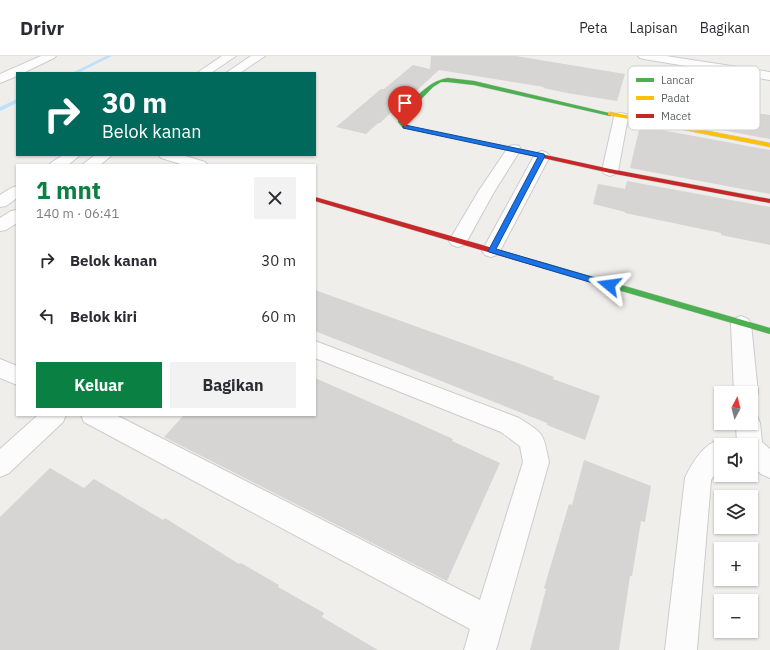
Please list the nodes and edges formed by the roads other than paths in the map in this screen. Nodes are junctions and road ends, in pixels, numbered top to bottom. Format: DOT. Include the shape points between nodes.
graph roads {
  1 [pos="50,56"];
  2 [pos="230,56"];
  3 [pos="259,56"];
  4 [pos="644,56"];
  5 [pos="707,66"];
  6 [pos="205,72"];
  7 [pos="234,72"];
  8 [pos="760,74"];
  9 [pos="770,76"];
  10 [pos="0,79"];
  11 [pos="621,117"];
  12 [pos="628,118"];
  13 [pos="690,130"];
  14 [pos="770,145"];
  15 [pos="514,149"];
  16 [pos="72,156"];
  17 [pos="104,156"];
  18 [pos="169,156"];
  19 [pos="542,156"];
  20 [pos="60,164"];
  21 [pos="92,164"];
  22 [pos="197,164"];
  23 [pos="610,171"];
  24 [pos="16,192"];
  25 [pos="316,199"];
  26 [pos="770,201"];
  27 [pos="0,202"];
  28 [pos="16,216"];
  29 [pos="0,226"];
  30 [pos="458,241"];
  31 [pos="491,251"];
  32 [pos="742,324"];
  33 [pos="770,331"];
  34 [pos="316,349"];
  35 [pos="0,368"];
  36 [pos="16,376"];
  37 [pos="746,386"];
  38 [pos="53,416"];
  39 [pos="95,416"];
  40 [pos="714,455"];
  41 [pos="758,455"];
  42 [pos="0,466"];
  43 [pos="770,466"];
  44 [pos="489,622"];
  45 [pos="480,650"];
  46 [pos="681,650"];
  1 -- 10 [label="street"];
  2 -- 6 [label="street"];
  3 -- 7 [label="street"];
  4 -- 5 [label="street"];
  8 -- 9 [label="street"];
  11 -- 12 [label="street"];
  11 -- 15 [label="street" via="474,83 445,80 435,83 401,117 405,127"];
  11 -- 23 [label="street"];
  13 -- 14 [label="street"];
  15 -- 19 [label="street"];
  15 -- 30 [label="street"];
  16 -- 20 [label="street"];
  17 -- 21 [label="street"];
  18 -- 22 [label="street"];
  19 -- 23 [label="street"];
  19 -- 31 [label="street"];
  23 -- 26 [label="street"];
  24 -- 27 [label="street"];
  25 -- 30 [label="street"];
  28 -- 29 [label="street"];
  30 -- 31 [label="street"];
  31 -- 32 [label="street"];
  32 -- 33 [label="street"];
  32 -- 37 [label="street"];
  34 -- 44 [label="street" via="510,425 532,440 536,462"];
  35 -- 36 [label="street"];
  38 -- 42 [label="street"];
  39 -- 44 [label="street"];
  40 -- 46 [label="street" via="698,478"];
  41 -- 43 [label="street"];
  44 -- 45 [label="street"];
}
